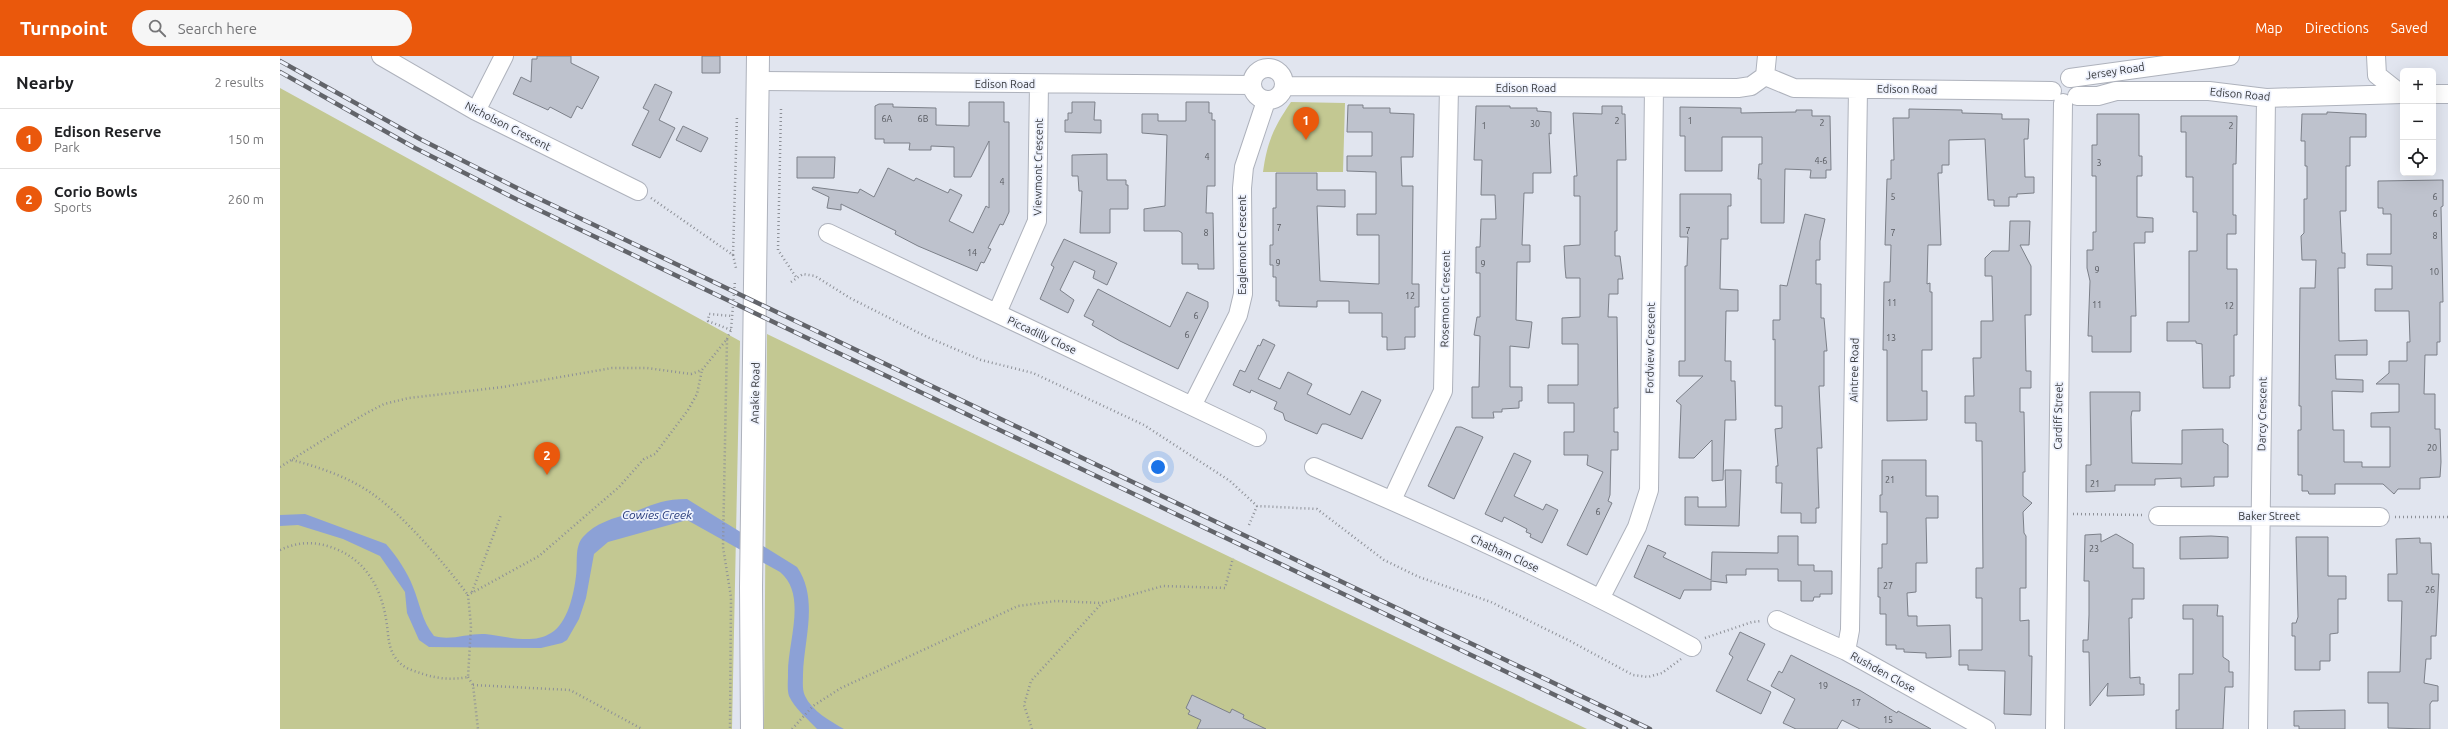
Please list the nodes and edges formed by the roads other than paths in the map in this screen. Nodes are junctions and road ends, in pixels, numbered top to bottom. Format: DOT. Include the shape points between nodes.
graph roads {
  1 [pos="381,56"];
  2 [pos="504,56"];
  3 [pos="758,56"];
  4 [pos="1767,56"];
  5 [pos="2230,56"];
  6 [pos="2376,56"];
  7 [pos="2160,60"];
  8 [pos="1268,62"];
  9 [pos="1765,75"];
  10 [pos="2377,75"];
  11 [pos="758,81"];
  12 [pos="1039,84"];
  13 [pos="1252,85"];
  14 [pos="1284,86"];
  15 [pos="1449,87"];
  16 [pos="1654,88"];
  17 [pos="1858,89"];
  18 [pos="2400,92"];
  19 [pos="2349,94"];
  20 [pos="2400,94"];
  21 [pos="2436,94"];
  22 [pos="2448,94"];
  23 [pos="2064,97"];
  24 [pos="2266,98"];
  25 [pos="1266,101"];
  26 [pos="476,111"];
  27 [pos="638,191"];
  28 [pos="828,233"];
  29 [pos="997,313"];
  30 [pos="1192,406"];
  31 [pos="1257,437"];
  32 [pos="1314,467"];
  33 [pos="1392,500"];
  34 [pos="2158,516"];
  35 [pos="2261,516"];
  36 [pos="2380,517"];
  37 [pos="1601,597"];
  38 [pos="1777,620"];
  39 [pos="1692,647"];
  40 [pos="1846,652"];
  41 [pos="752,729"];
  42 [pos="1986,729"];
  43 [pos="2055,729"];
  44 [pos="2258,729"];
  1 -- 26 [label="street, Nicholson Crescent"];
  2 -- 26 [label="street"];
  3 -- 11 [label="main road, Anakie Road"];
  4 -- 9 [label="street"];
  5 -- 7 [label="street, Jersey Road"];
  6 -- 10 [label="street"];
  7 -- 23 [label="street, Jersey Road" via="2057,79"];
  8 -- 13 [label="street" via="1252,79"];
  8 -- 14 [label="street" via="1282,76"];
  9 -- 16 [label="street, Edison Road" via="1751,86 1738,88"];
  9 -- 17 [label="street, Edison Road" via="1794,88"];
  10 -- 18 [label="street"];
  10 -- 19 [label="street" via="2364,88"];
  11 -- 12 [label="street, Edison Road"];
  11 -- 41 [label="main road, Anakie Road" via="751,587"];
  12 -- 13 [label="street, Edison Road"];
  12 -- 29 [label="street, Viewmont Crescent" via="1037,221"];
  13 -- 25 [label="street" via="1254,94"];
  14 -- 15 [label="street, Edison Road"];
  14 -- 25 [label="street" via="1280,95"];
  15 -- 16 [label="street, Edison Road"];
  15 -- 33 [label="street, Rosemont Crescent" via="1443,391"];
  16 -- 37 [label="street, Fordview Crescent" via="1648,490 1646,504 1637,527"];
  17 -- 23 [label="street, Edison Road"];
  17 -- 40 [label="street, Aintree Road" via="1850,630"];
  19 -- 20 [label="street, Edison Road"];
  19 -- 24 [label="street, Edison Road"];
  21 -- 22 [label="street"];
  23 -- 24 [label="street, Edison Road" via="2098,96 2116,91 2209,91"];
  23 -- 43 [label="street, Cardiff Street" via="2056,514"];
  24 -- 35 [label="street, Darcy Crescent"];
  25 -- 30 [label="street, Eaglemont Crescent" via="1244,167 1243,294 1239,308"];
  26 -- 27 [label="street, Nicholson Crescent"];
  28 -- 29 [label="street, Piccadilly Close"];
  29 -- 30 [label="street, Piccadilly Close"];
  30 -- 31 [label="street, Piccadilly Close"];
  32 -- 33 [label="street, Chatham Close"];
  33 -- 37 [label="street, Chatham Close"];
  34 -- 35 [label="street, Baker Street"];
  35 -- 36 [label="street, Baker Street"];
  35 -- 44 [label="street, Darcy Crescent"];
  37 -- 39 [label="street, Chatham Close"];
  38 -- 40 [label="street, Rushden Close"];
  40 -- 42 [label="street, Rushden Close"];
}
